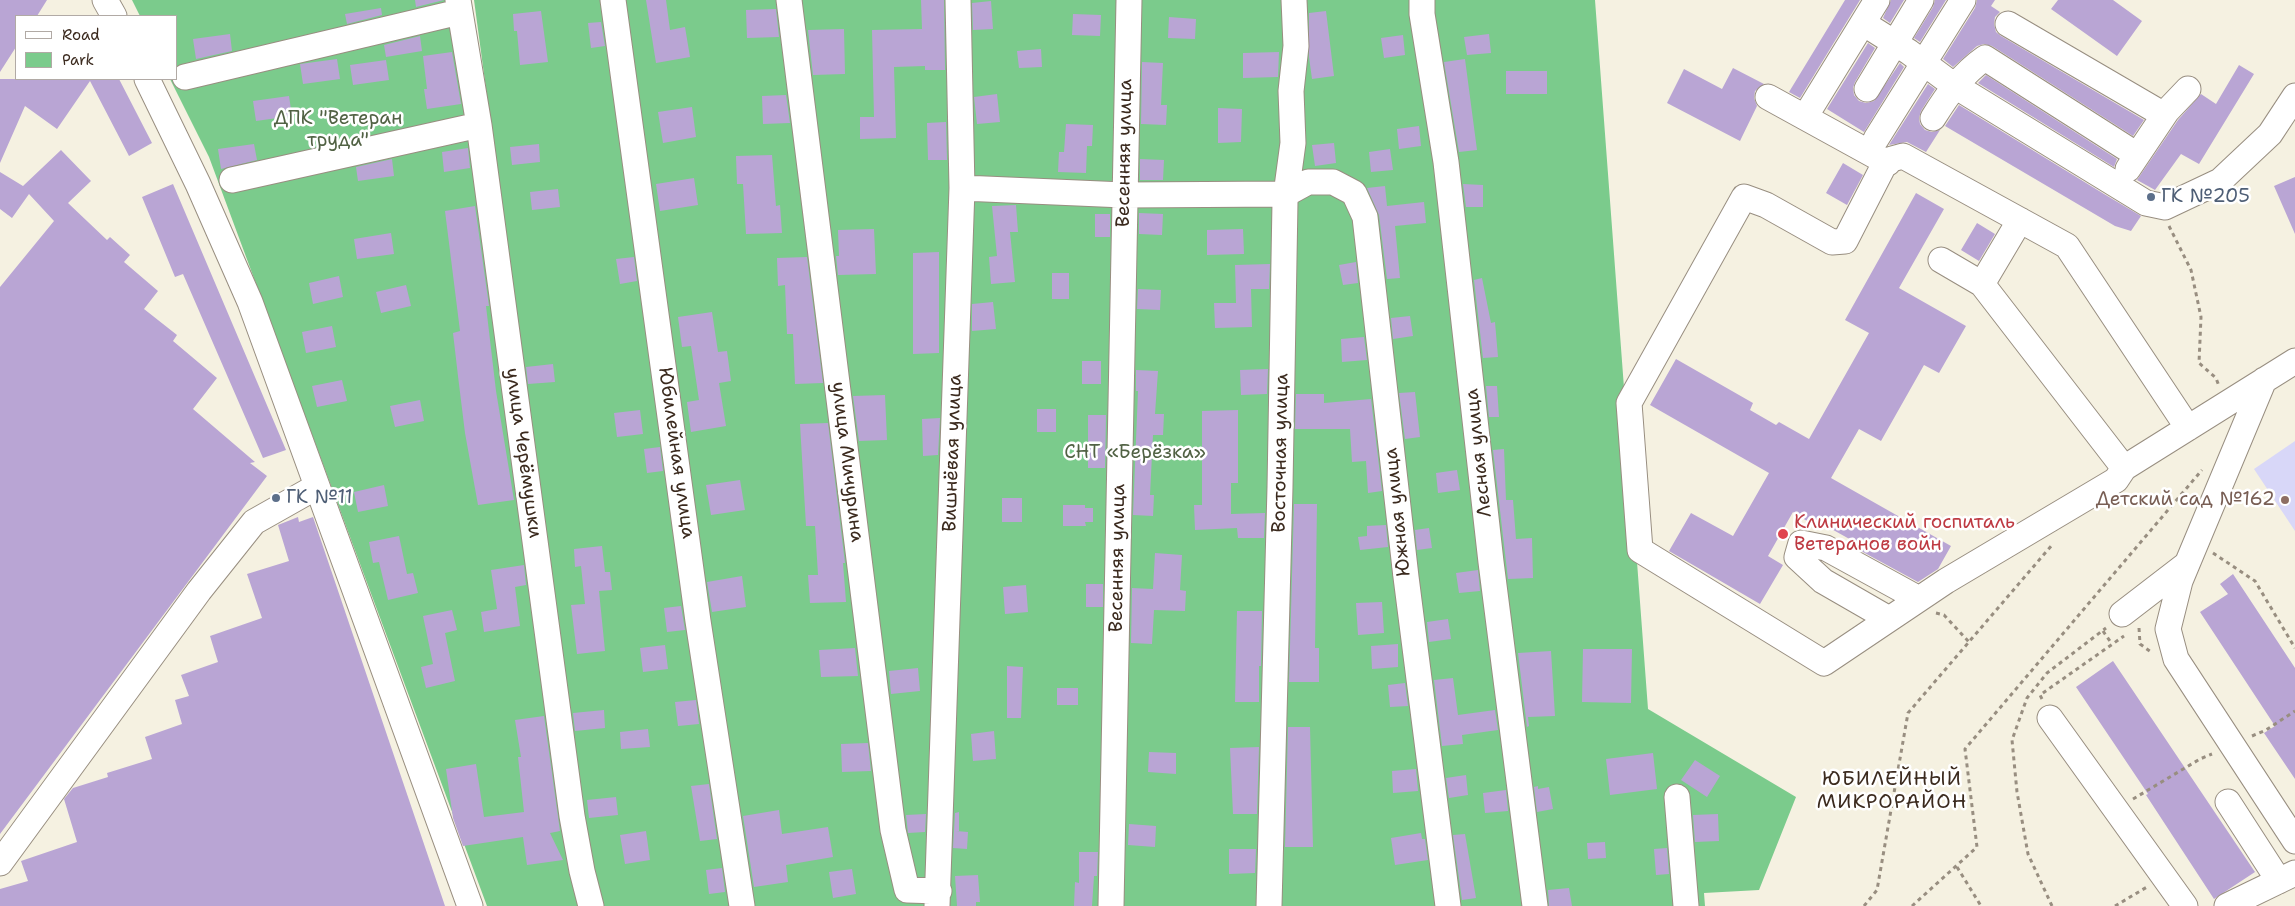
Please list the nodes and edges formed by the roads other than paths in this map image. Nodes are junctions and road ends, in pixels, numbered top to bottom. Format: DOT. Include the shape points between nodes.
graph roads {
  1 [pos="105,0"];
  2 [pos="613,0"];
  3 [pos="788,0"];
  4 [pos="958,0"];
  5 [pos="1129,0"];
  6 [pos="1294,0"];
  7 [pos="1422,0"];
  8 [pos="1877,0"];
  9 [pos="1921,0"];
  10 [pos="1963,0"];
  11 [pos="458,6"];
  12 [pos="113,15"];
  13 [pos="1863,23"];
  14 [pos="2008,24"];
  15 [pos="1895,43"];
  16 [pos="1925,63"];
  17 [pos="185,77"];
  18 [pos="147,80"];
  19 [pos="1955,85"];
  20 [pos="1867,89"];
  21 [pos="2188,89"];
  22 [pos="2295,96"];
  23 [pos="1768,97"];
  24 [pos="2164,115"];
  25 [pos="1805,117"];
  26 [pos="1932,118"];
  27 [pos="479,124"];
  28 [pos="1876,139"];
  29 [pos="2136,155"];
  30 [pos="1888,162"];
  31 [pos="232,180"];
  32 [pos="2118,186"];
  33 [pos="962,188"];
  34 [pos="1286,194"];
  35 [pos="1124,196"];
  36 [pos="2020,220"];
  37 [pos="1941,260"];
  38 [pos="1982,284"];
  39 [pos="2295,361"];
  40 [pos="2264,380"];
  41 [pos="2188,428"];
  42 [pos="2124,468"];
  43 [pos="316,487"];
  44 [pos="2192,553"];
  45 [pos="2130,626"];
  46 [pos="2050,718"];
  47 [pos="1677,796"];
  48 [pos="2228,802"];
  49 [pos="2295,841"];
  50 [pos="0,863"];
  51 [pos="2287,877"];
  52 [pos="938,898"];
  53 [pos="470,906"];
  54 [pos="591,906"];
  55 [pos="742,906"];
  56 [pos="1111,906"];
  57 [pos="1269,906"];
  58 [pos="1448,906"];
  59 [pos="1535,906"];
  60 [pos="1686,906"];
  61 [pos="2185,906"];
  62 [pos="2227,906"];
  1 -- 12 [label="street"];
  2 -- 55 [label="street, Юбилейная улица" via="698,621"];
  3 -- 52 [label="street, улица Мичурина" via="893,830 907,890"];
  4 -- 33 [label="street, Вишнёвая улица"];
  5 -- 35 [label="street, Весенняя улица"];
  6 -- 34 [label="street, Восточная улица" via="1293,143"];
  7 -- 59 [label="street, Лесная улица" via="1446,162 1491,562"];
  8 -- 13 [label="street"];
  9 -- 15 [label="street"];
  10 -- 16 [label="street"];
  11 -- 17 [label="street"];
  11 -- 27 [label="street, улица Черёмушки"];
  13 -- 15 [label="street"];
  13 -- 25 [label="street"];
  14 -- 24 [label="street"];
  15 -- 16 [label="street"];
  15 -- 20 [label="street"];
  16 -- 19 [label="street"];
  16 -- 28 [label="street"];
  18 -- 43 [label="street" via="250,302"];
  19 -- 26 [label="street"];
  19 -- 29 [label="street" via="1985,58"];
  19 -- 32 [label="street"];
  21 -- 24 [label="street"];
  22 -- 32 [label="street" via="2270,134 2220,181 2165,207 2146,203"];
  23 -- 25 [label="street"];
  24 -- 29 [label="street"];
  25 -- 30 [label="street"];
  27 -- 31 [label="street"];
  27 -- 54 [label="street, улица Черёмушки" via="572,816"];
  29 -- 32 [label="street"];
  30 -- 36 [label="street" via="1902,156"];
  30 -- 42 [label="street" via="1846,241 1832,242 1766,205 1744,197 1629,403 1640,550 1824,663 1905,608 2116,480"];
  33 -- 35 [label="street"];
  33 -- 52 [label="street, Вишнёвая улица"];
  34 -- 35 [label="street"];
  34 -- 57 [label="street, Восточная улица"];
  34 -- 58 [label="street, Южная улица" via="1308,182 1333,182 1354,193 1365,217"];
  35 -- 56 [label="street, Весенняя улица"];
  36 -- 38 [label="street"];
  36 -- 41 [label="street" via="2067,246"];
  37 -- 38 [label="street"];
  38 -- 42 [label="street"];
  39 -- 40 [label="street"];
  40 -- 41 [label="street"];
  40 -- 44 [label="street"];
  41 -- 42 [label="street"];
  43 -- 50 [label="street" via="254,522 199,591"];
  43 -- 53 [label="street"];
  44 -- 45 [label="street"];
  44 -- 49 [label="street" via="2180,581 2168,629 2176,659"];
  46 -- 61 [label="street"];
  47 -- 60 [label="street"];
  48 -- 51 [label="street"];
  51 -- 62 [label="street"];
}
